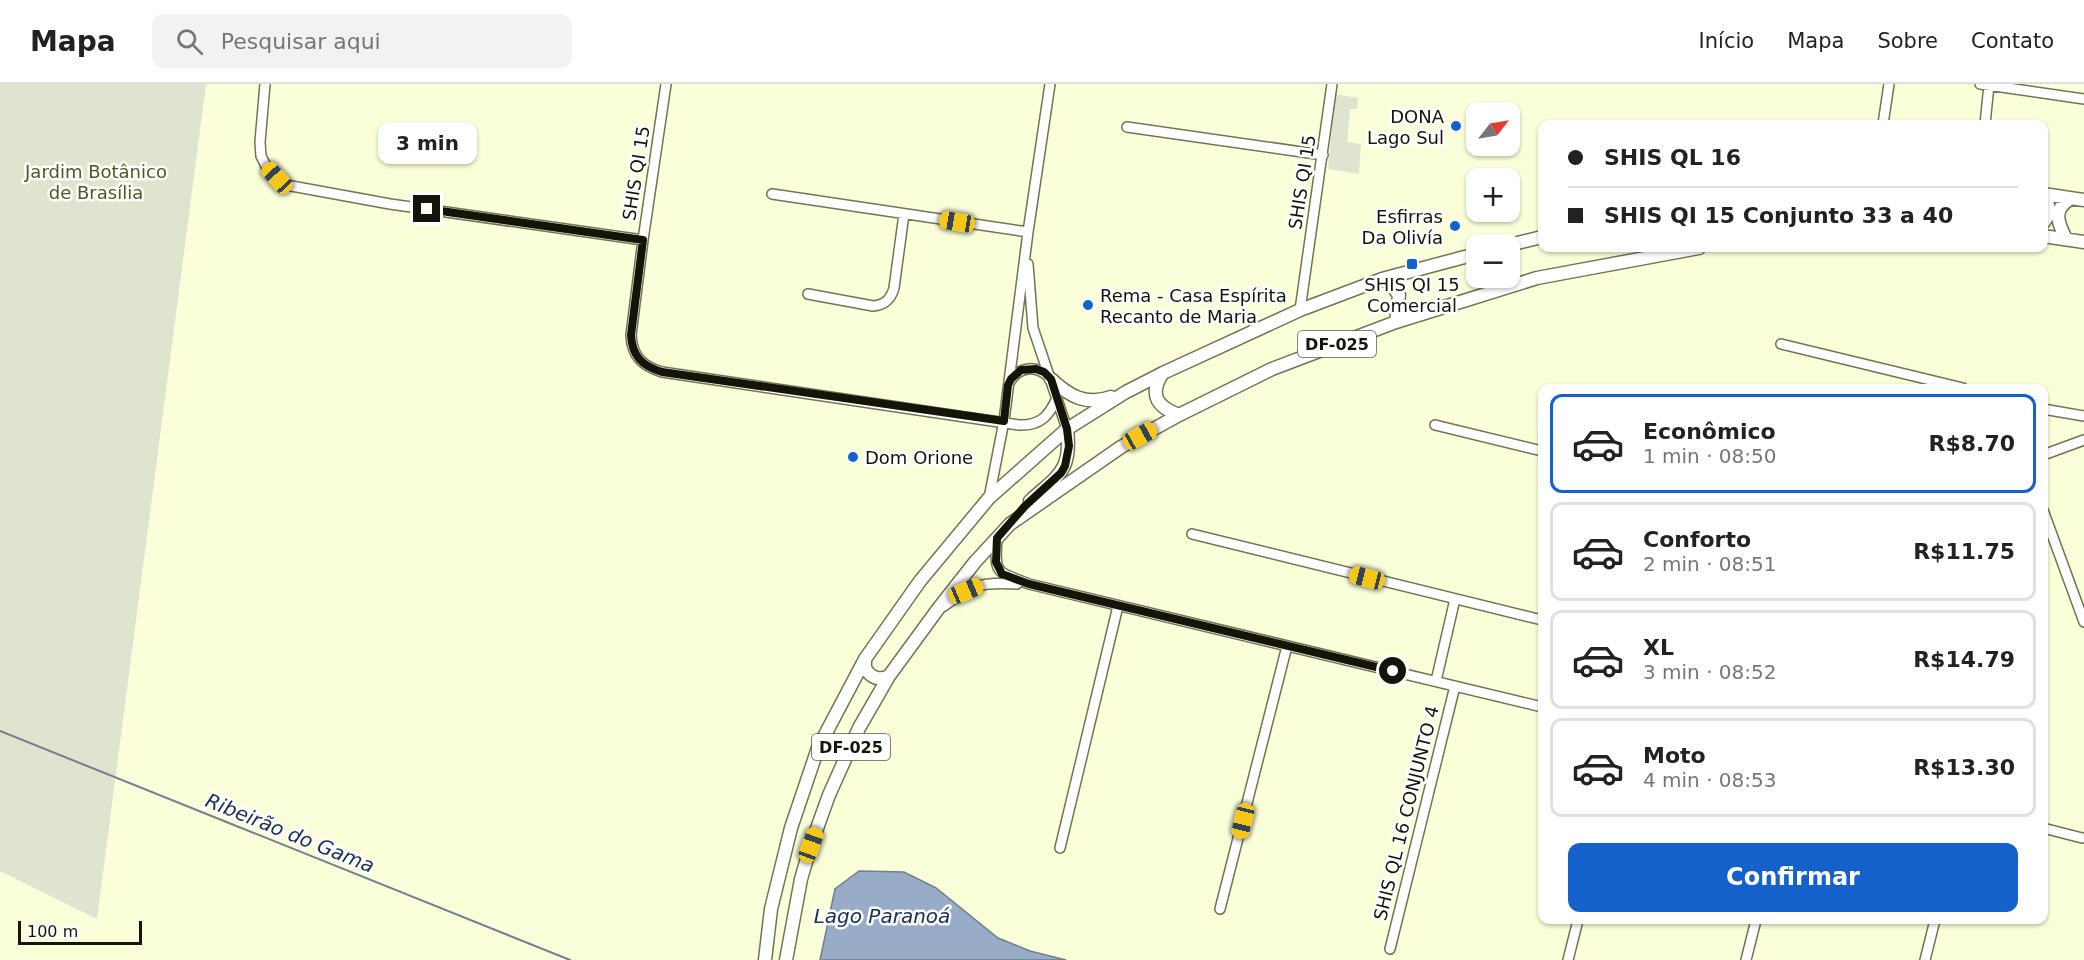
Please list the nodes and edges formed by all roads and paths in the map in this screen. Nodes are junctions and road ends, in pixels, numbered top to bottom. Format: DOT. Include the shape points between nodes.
graph roads {
  1 [pos="265,84"];
  2 [pos="666,84"];
  3 [pos="1050,84"];
  4 [pos="1332,84"];
  5 [pos="1889,84"];
  6 [pos="1985,85"];
  7 [pos="2084,99"];
  8 [pos="1884,120"];
  9 [pos="1985,120"];
  10 [pos="1127,127"];
  11 [pos="1323,154"];
  12 [pos="772,194"];
  13 [pos="2048,197"];
  14 [pos="2070,199"];
  15 [pos="2084,200"];
  16 [pos="903,213"];
  17 [pos="1028,232"];
  18 [pos="2048,237"];
  19 [pos="1538,238"];
  20 [pos="2066,239"];
  21 [pos="643,240"];
  22 [pos="1520,242"];
  23 [pos="2084,242"];
  24 [pos="1026,243"];
  25 [pos="1677,252"];
  26 [pos="1466,257"];
  27 [pos="1382,279"];
  28 [pos="1304,285"];
  29 [pos="808,294"];
  30 [pos="1321,302"];
  31 [pos="1300,310"];
  32 [pos="1395,322"];
  33 [pos="1781,344"];
  34 [pos="1163,373"];
  35 [pos="1051,379"];
  36 [pos="1946,384"];
  37 [pos="1008,385"];
  38 [pos="1126,392"];
  39 [pos="1057,398"];
  40 [pos="2048,411"];
  41 [pos="1179,415"];
  42 [pos="2084,416"];
  43 [pos="1004,421"];
  44 [pos="1435,425"];
  45 [pos="1067,429"];
  46 [pos="2084,440"];
  47 [pos="1538,450"];
  48 [pos="2048,453"];
  49 [pos="989,498"];
  50 [pos="1010,524"];
  51 [pos="2048,524"];
  52 [pos="1192,534"];
  53 [pos="997,538"];
  54 [pos="1029,584"];
  55 [pos="1455,599"];
  56 [pos="1118,606"];
  57 [pos="938,609"];
  58 [pos="1538,619"];
  59 [pos="2084,622"];
  60 [pos="1287,646"];
  61 [pos="866,659"];
  62 [pos="889,676"];
  63 [pos="1436,681"];
  64 [pos="1455,686"];
  65 [pos="1538,706"];
  66 [pos="2048,829"];
  67 [pos="2082,838"];
  68 [pos="1060,848"];
  69 [pos="1220,909"];
  70 [pos="1577,924"];
  71 [pos="1755,924"];
  72 [pos="1934,924"];
  73 [pos="1390,949"];
  74 [pos="765,960"];
  75 [pos="786,960"];
  76 [pos="1568,960"];
  77 [pos="1746,960"];
  78 [pos="1925,960"];
  1 -- 21 [label="street" via="261,156 286,185"];
  2 -- 21 [label="street, SHIS QI 15"];
  3 -- 17 [label="street"];
  4 -- 11 [label="street, SHIS QI 15"];
  5 -- 8 [label="street"];
  6 -- 7 [label="street"];
  6 -- 9 [label="street"];
  10 -- 11 [label="street"];
  11 -- 28 [label="street, SHIS QI 15"];
  12 -- 16 [label="street"];
  13 -- 14 [label="main road"];
  14 -- 15 [label="main road"];
  14 -- 20 [label="main road" via="2063,204 2058,218"];
  16 -- 17 [label="street"];
  16 -- 29 [label="street" via="894,288 887,301 873,306"];
  17 -- 24 [label="street"];
  18 -- 20 [label="main road"];
  19 -- 22 [label="main road"];
  20 -- 23 [label="main road"];
  21 -- 43 [label="street, SHIS QI 15" via="631,335 635,354 645,366 662,372"];
  24 -- 35 [label="street" via="1034,328"];
  24 -- 37 [label="street"];
  25 -- 32 [label="main road, DF-025" via="1537,278"];
  26 -- 27 [label="main road, DF-025"];
  27 -- 30 [label="main road, DF-025"];
  27 -- 32 [label="main road" via="1399,295"];
  28 -- 30 [label="street"];
  28 -- 31 [label="street, SHIS QI 15"];
  30 -- 31 [label="main road, DF-025"];
  31 -- 34 [label="main road, DF-025"];
  32 -- 41 [label="main road, DF-025" via="1272,369"];
  33 -- 36 [label="street"];
  34 -- 38 [label="main road, DF-025"];
  34 -- 41 [label="main road" via="1156,384 1156,394 1165,410"];
  35 -- 37 [label="street" via="1044,372 1029,368 1021,370"];
  35 -- 38 [label="main road" via="1083,400 1104,400"];
  35 -- 39 [label="street"];
  37 -- 43 [label="street"];
  38 -- 45 [label="main road, DF-025"];
  39 -- 43 [label="street" via="1050,413 1039,423"];
  39 -- 45 [label="street"];
  40 -- 42 [label="street"];
  41 -- 50 [label="main road, DF-025" via="1121,447"];
  43 -- 49 [label="street"];
  44 -- 47 [label="street"];
  45 -- 49 [label="main road, DF-025"];
  45 -- 50 [label="main road" via="1069,446 1061,473"];
  46 -- 48 [label="street"];
  49 -- 61 [label="main road, DF-025" via="920,581"];
  50 -- 53 [label="main road, DF-025"];
  51 -- 59 [label="street"];
  52 -- 55 [label="street"];
  53 -- 54 [label="street" via="999,571"];
  53 -- 57 [label="main road, DF-025"];
  54 -- 56 [label="street"];
  54 -- 57 [label="street" via="982,584"];
  55 -- 58 [label="street"];
  55 -- 63 [label="street"];
  56 -- 60 [label="street"];
  56 -- 68 [label="street"];
  57 -- 62 [label="main road, DF-025"];
  60 -- 63 [label="street"];
  60 -- 69 [label="street"];
  61 -- 62 [label="main road" via="865,668 874,678"];
  61 -- 74 [label="main road, DF-025" via="818,748 791,828 771,909"];
  62 -- 75 [label="main road, DF-025" via="829,795 801,879"];
  63 -- 64 [label="street"];
  64 -- 65 [label="street"];
  64 -- 73 [label="street, SHIS QL 16 CONJUNTO 4"];
  66 -- 67 [label="street"];
  70 -- 76 [label="street"];
  71 -- 77 [label="street"];
  72 -- 78 [label="street"];
}
